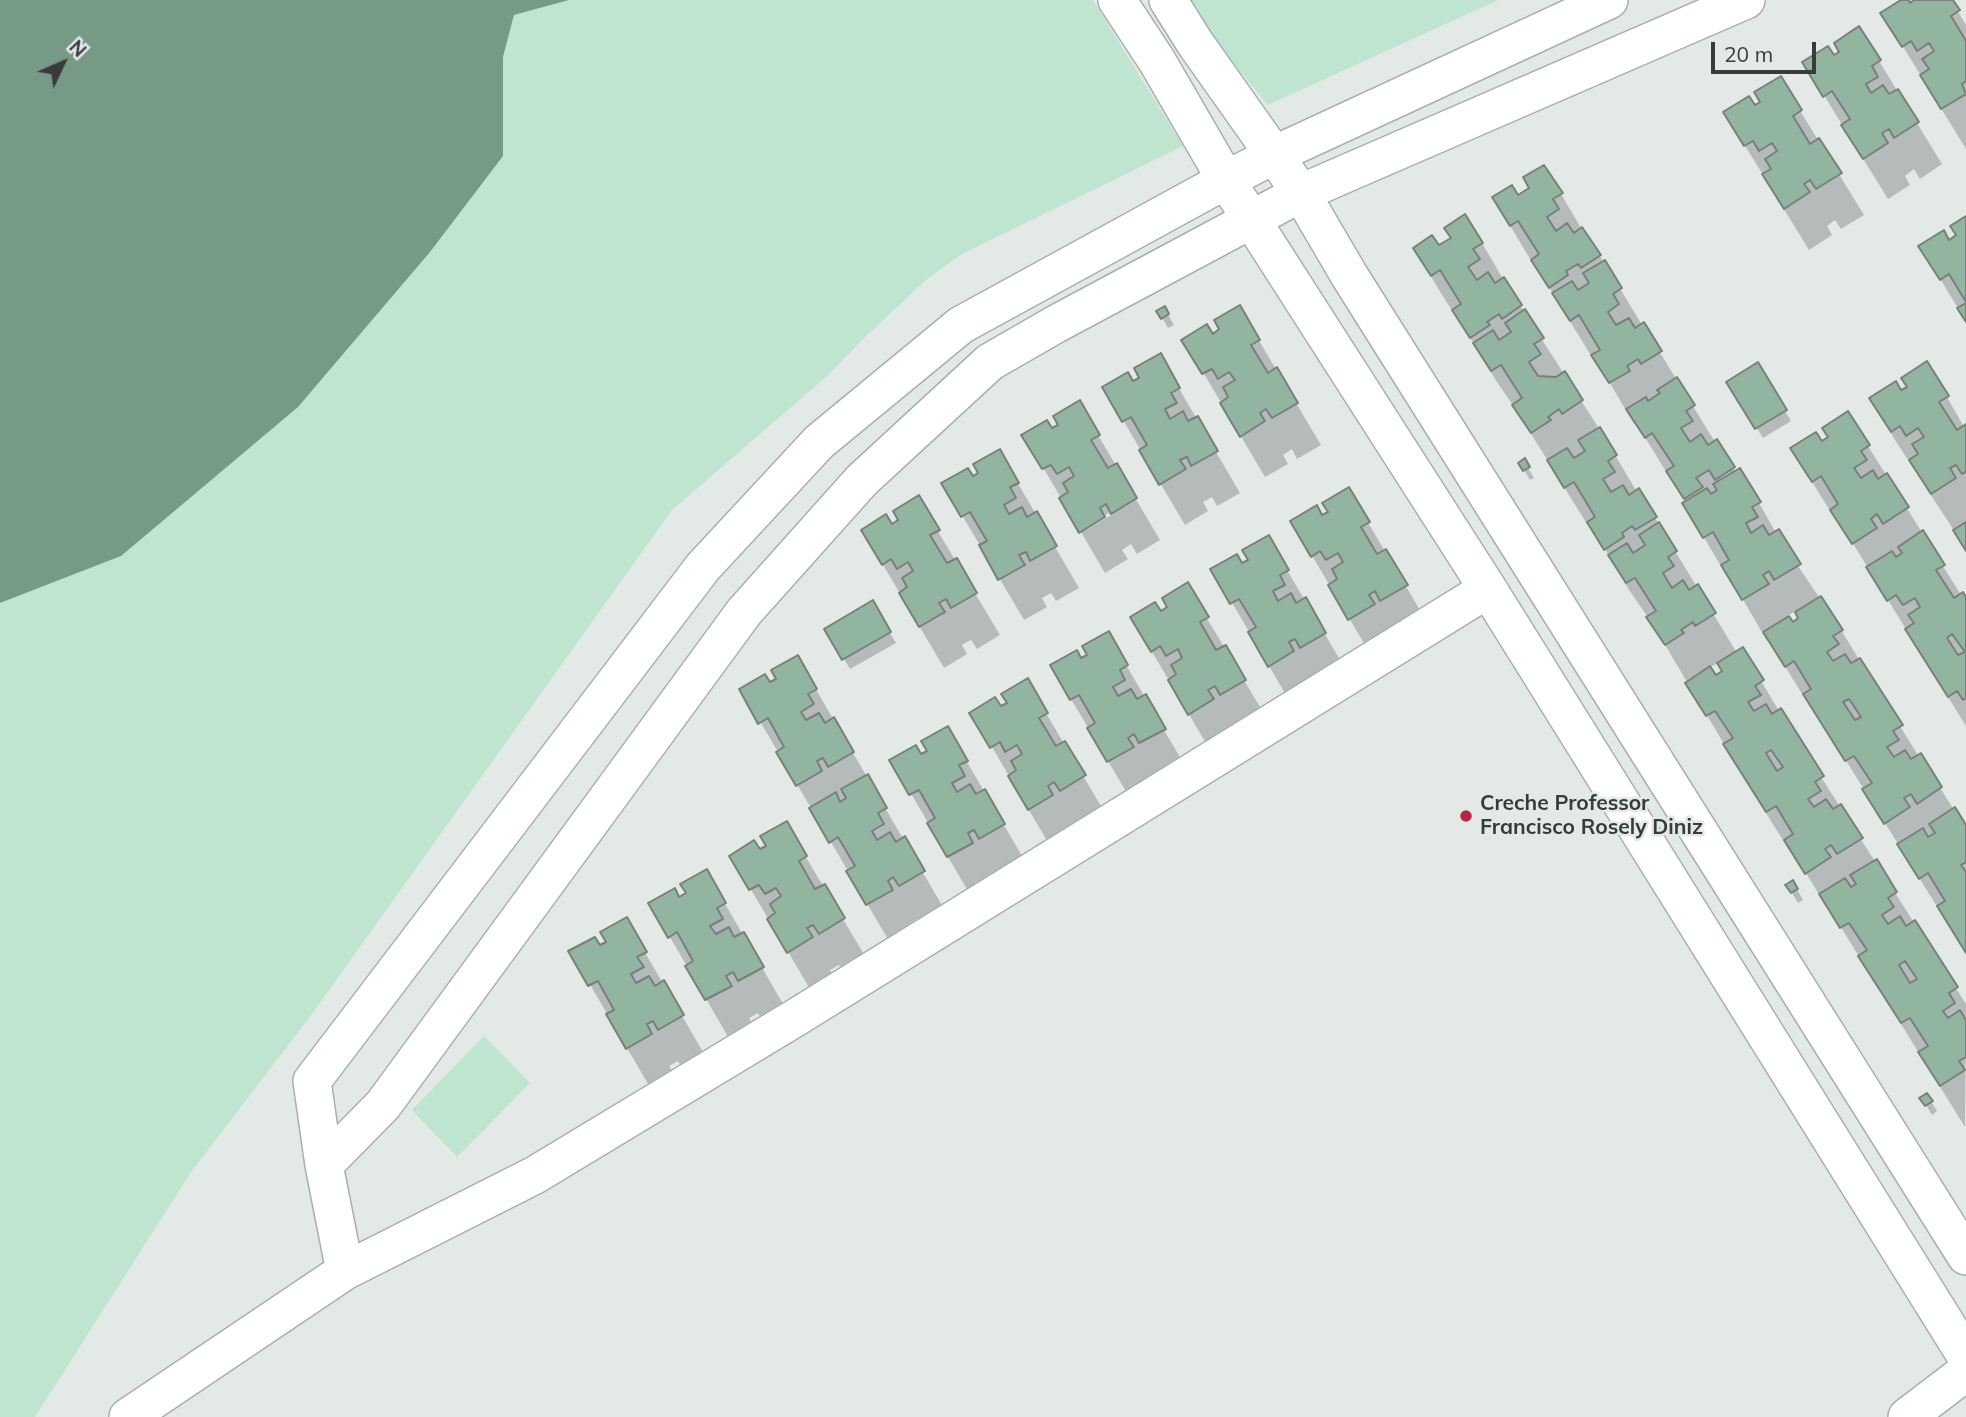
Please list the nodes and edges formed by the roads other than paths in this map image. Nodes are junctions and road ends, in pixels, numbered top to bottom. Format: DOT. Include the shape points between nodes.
graph roads {
  1 [pos="1117,0"];
  2 [pos="1168,0"];
  3 [pos="1609,0"];
  4 [pos="1746,0"];
  5 [pos="1195,43"];
  6 [pos="1157,61"];
  7 [pos="1274,155"];
  8 [pos="1226,180"];
  9 [pos="1301,193"];
  10 [pos="1252,219"];
  11 [pos="961,325"];
  12 [pos="990,362"];
  13 [pos="1488,589"];
  14 [pos="324,1165"];
  15 [pos="1966,1256"];
  16 [pos="345,1271"];
  17 [pos="1966,1356"];
  18 [pos="1966,1372"];
  19 [pos="128,1417"];
  20 [pos="1907,1417"];
  1 -- 6 [label="street"];
  2 -- 5 [label="street"];
  3 -- 7 [label="street"];
  4 -- 9 [label="street"];
  5 -- 6 [label="street"];
  5 -- 7 [label="street"];
  6 -- 8 [label="street"];
  7 -- 8 [label="street"];
  7 -- 9 [label="street"];
  8 -- 10 [label="street"];
  8 -- 11 [label="street"];
  9 -- 10 [label="street"];
  9 -- 15 [label="street"];
  10 -- 12 [label="street"];
  10 -- 13 [label="street"];
  11 -- 12 [label="street"];
  11 -- 14 [label="street" via="818,442 702,567 312,1081"];
  12 -- 14 [label="street" via="862,480 744,612 383,1105"];
  13 -- 16 [label="street" via="535,1175"];
  13 -- 17 [label="street"];
  14 -- 16 [label="street"];
  16 -- 19 [label="street"];
  18 -- 20 [label="street"];
}
